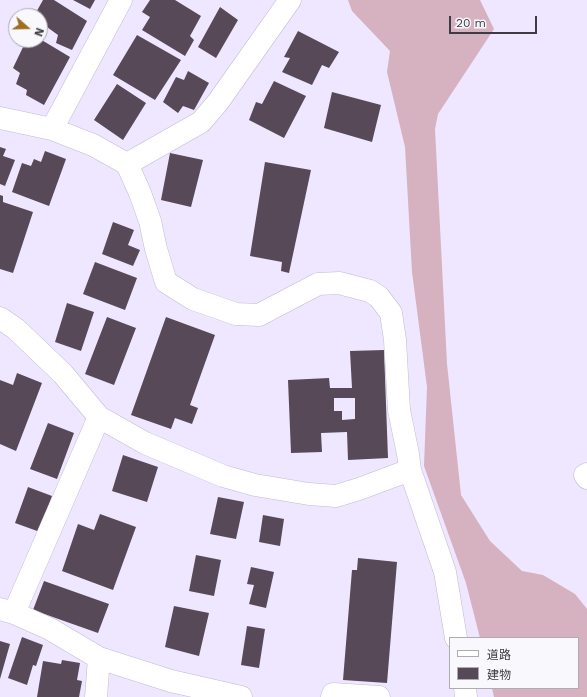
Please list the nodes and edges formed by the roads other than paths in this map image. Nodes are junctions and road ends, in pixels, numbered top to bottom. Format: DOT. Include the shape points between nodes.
graph roads {
  1 [pos="121,0"];
  2 [pos="290,0"];
  3 [pos="0,118"];
  4 [pos="52,128"];
  5 [pos="127,164"];
  6 [pos="0,318"];
  7 [pos="99,417"];
  8 [pos="410,470"];
  9 [pos="587,474"];
  10 [pos="587,478"];
  11 [pos="7,611"];
  12 [pos="456,637"];
  13 [pos="99,658"];
  14 [pos="96,697"];
  15 [pos="241,697"];
  16 [pos="332,697"];
  17 [pos="379,697"];
  1 -- 4 [label="street"];
  2 -- 5 [label="street" via="201,122"];
  3 -- 4 [label="street"];
  4 -- 5 [label="street" via="93,145"];
  5 -- 8 [label="street" via="150,221 166,282 193,299 236,314 259,315 318,284 339,283 370,291 379,297 391,313 399,410"];
  6 -- 7 [label="street" via="16,329 63,374"];
  7 -- 8 [label="street" via="145,443 223,476 255,485 336,496"];
  7 -- 11 [label="street"];
  8 -- 12 [label="street" via="445,572"];
  9 -- 10 [label="street"];
  11 -- 13 [label="street" via="50,628"];
  13 -- 14 [label="street"];
  13 -- 15 [label="street"];
  16 -- 17 [label="street" via="333,694"];
}
